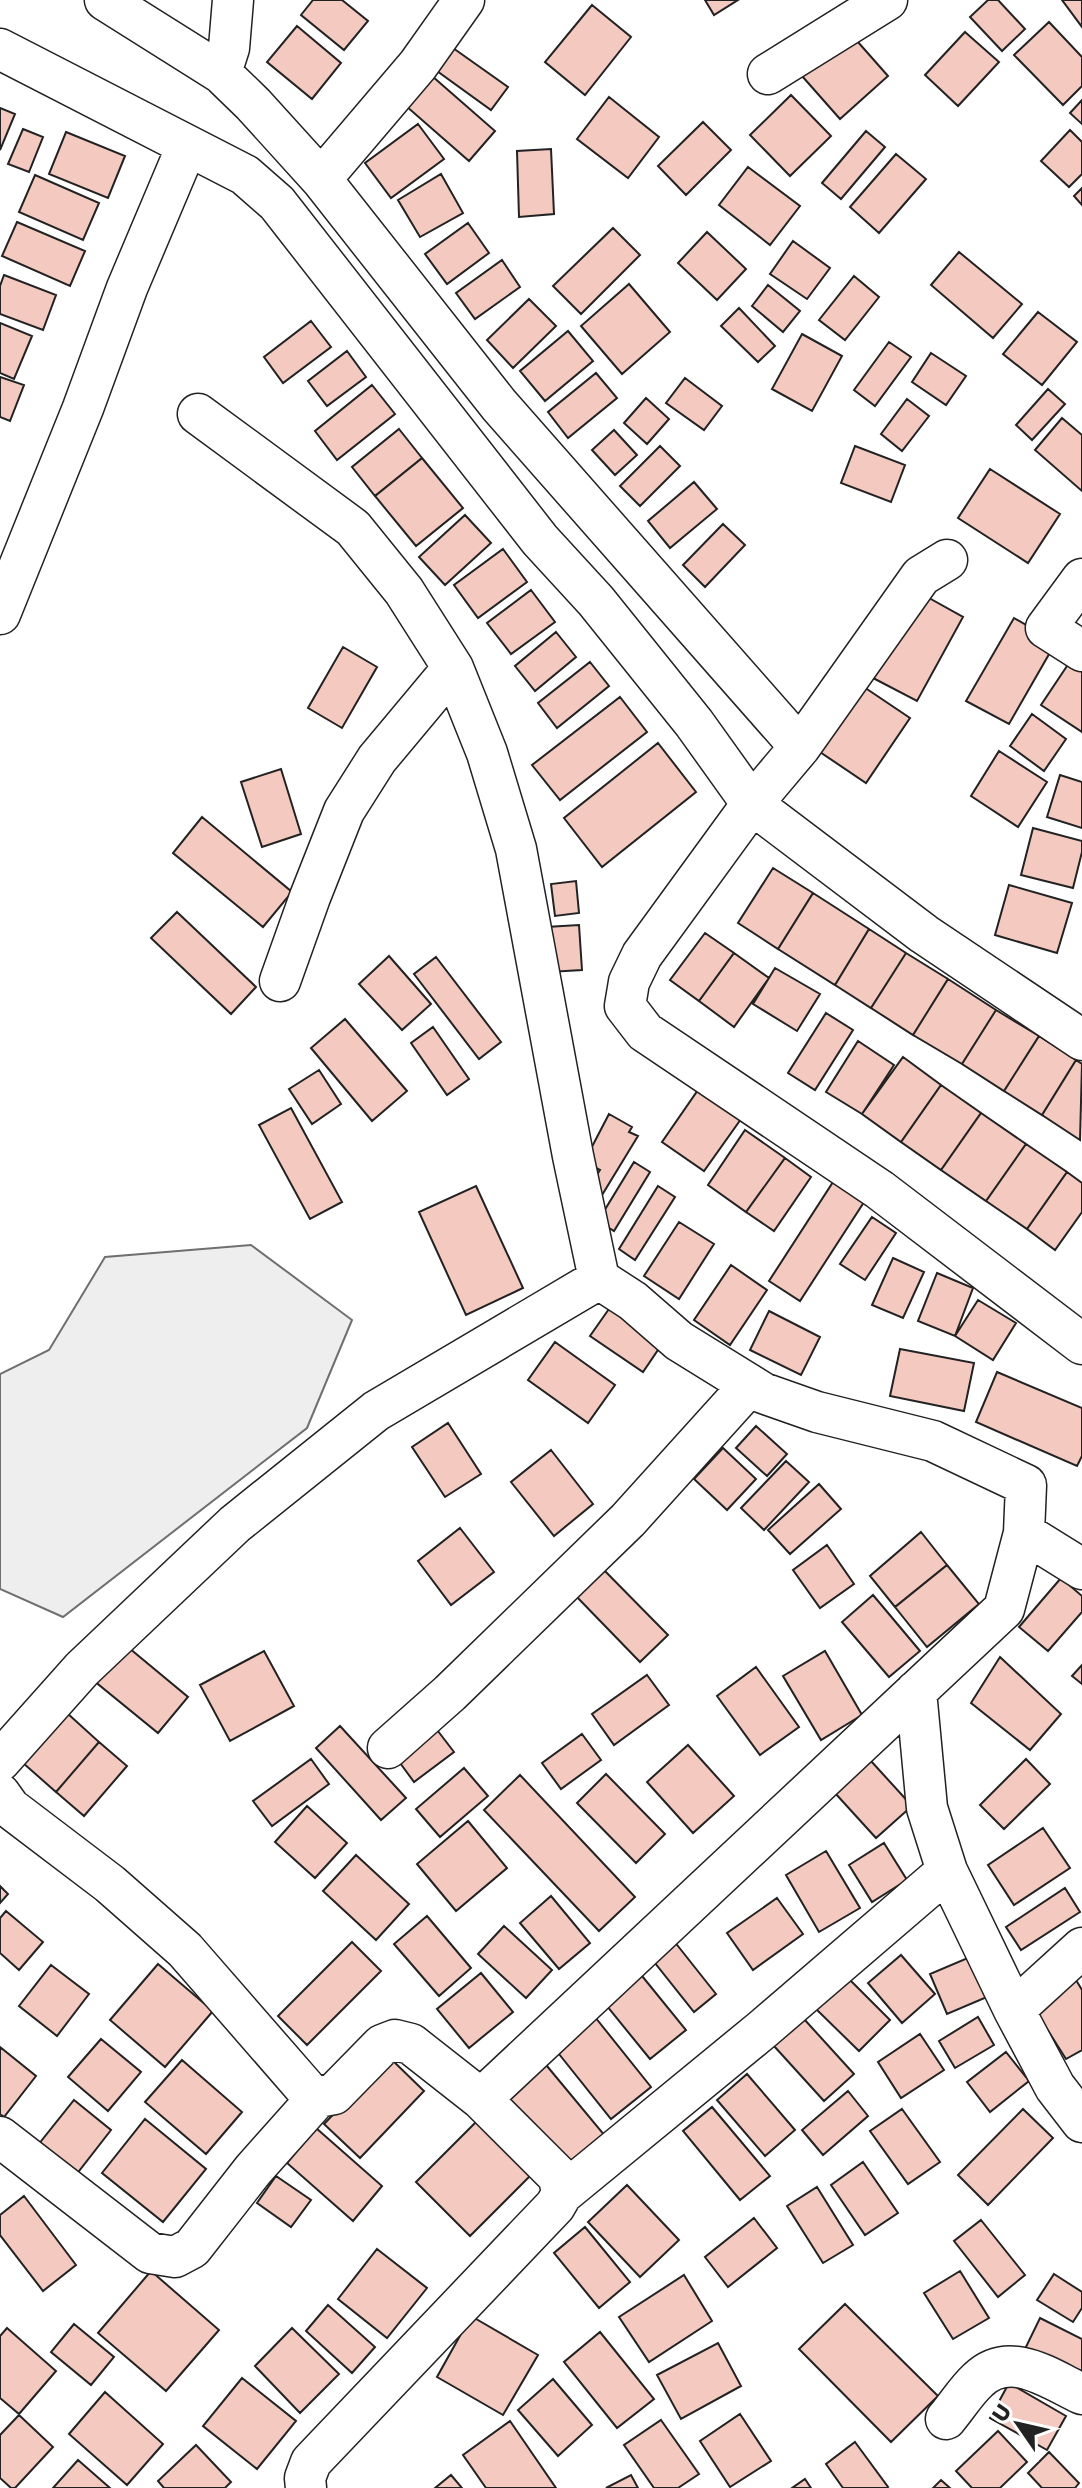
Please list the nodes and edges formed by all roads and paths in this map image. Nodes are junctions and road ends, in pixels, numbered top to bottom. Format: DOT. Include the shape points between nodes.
graph roads {
  1 [pos="105,0"];
  2 [pos="233,0"];
  3 [pos="464,0"];
  4 [pos="887,0"];
  5 [pos="0,49"];
  6 [pos="221,73"];
  7 [pos="768,74"];
  8 [pos="187,146"];
  9 [pos="321,179"];
  10 [pos="198,414"];
  11 [pos="947,560"];
  12 [pos="1082,579"];
  13 [pos="0,614"];
  14 [pos="1082,651"];
  15 [pos="453,668"];
  16 [pos="800,747"];
  17 [pos="752,804"];
  18 [pos="280,981"];
  19 [pos="1082,1040"];
  20 [pos="599,1279"];
  21 [pos="1078,1334"];
  22 [pos="750,1385"];
  23 [pos="1024,1533"];
  24 [pos="1082,1569"];
  25 [pos="916,1691"];
  26 [pos="388,1748"];
  27 [pos="0,1761"];
  28 [pos="0,1794"];
  29 [pos="947,1871"];
  30 [pos="1082,1948"];
  31 [pos="1014,2010"];
  32 [pos="318,2097"];
  33 [pos="481,2099"];
  34 [pos="1082,2122"];
  35 [pos="0,2137"];
  36 [pos="562,2194"];
  37 [pos="1082,2394"];
  38 [pos="946,2419"];
  39 [pos="306,2488"];
  1 -- 6 [label="street"];
  2 -- 6 [label="street"];
  3 -- 9 [label="street" via="418,65"];
  4 -- 7 [label="street"];
  5 -- 8 [label="street"];
  6 -- 9 [label="street"];
  8 -- 13 [label="street"];
  8 -- 17 [label="street" via="245,175 277,203 530,529 694,723"];
  9 -- 16 [label="street" via="499,405"];
  10 -- 15 [label="street" via="353,528 404,591"];
  11 -- 16 [label="street" via="921,576"];
  12 -- 14 [label="street" via="1046,628"];
  15 -- 18 [label="street" via="377,759 344,811"];
  15 -- 20 [label="street" via="487,753 516,849"];
  16 -- 17 [label="street"];
  17 -- 19 [label="street" via="924,934"];
  17 -- 21 [label="street" via="642,955 625,1006 645,1032 880,1190"];
  20 -- 22 [label="street" via="679,1341"];
  20 -- 27 [label="street" via="376,1411 235,1524 82,1669"];
  22 -- 23 [label="street" via="817,1412 933,1441 1026,1485"];
  22 -- 26 [label="street" via="628,1520"];
  23 -- 24 [label="street"];
  23 -- 25 [label="street" via="1004,1609"];
  25 -- 29 [label="street" via="927,1808"];
  25 -- 33 [label="street"];
  28 -- 32 [label="street" via="10,1808 185,1950"];
  29 -- 31 [label="street"];
  29 -- 36 [label="street"];
  30 -- 31 [label="street"];
  31 -- 34 [label="street" via="1055,2087"];
  32 -- 33 [label="street" via="334,2094 382,2045 395,2040 411,2044"];
  32 -- 35 [label="street" via="192,2248 175,2257 150,2253"];
  33 -- 36 [label="street" via="559,2177"];
  36 -- 39 [label="street" via="311,2462"];
  37 -- 38 [label="street" via="1023,2366 994,2367"];
}
